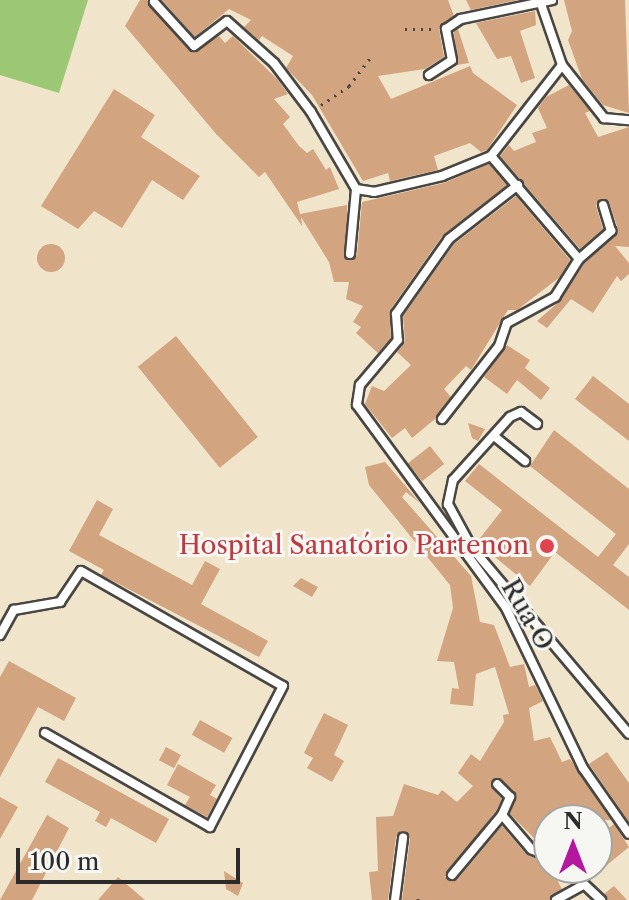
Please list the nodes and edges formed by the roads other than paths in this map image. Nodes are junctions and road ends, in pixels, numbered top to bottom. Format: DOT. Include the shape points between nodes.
graph roads {
  1 [pos="552,0"];
  2 [pos="541,1"];
  3 [pos="154,2"];
  4 [pos="562,65"];
  5 [pos="429,75"];
  6 [pos="629,120"];
  7 [pos="491,156"];
  8 [pos="518,185"];
  9 [pos="356,189"];
  10 [pos="603,205"];
  11 [pos="350,254"];
  12 [pos="579,259"];
  13 [pos="442,419"];
  14 [pos="537,424"];
  15 [pos="494,436"];
  16 [pos="525,461"];
  17 [pos="0,635"];
  18 [pos="45,733"];
  19 [pos="629,734"];
  20 [pos="497,784"];
  21 [pos="502,815"];
  22 [pos="629,834"];
  23 [pos="403,838"];
  24 [pos="533,850"];
  25 [pos="452,875"];
  26 [pos="583,885"];
  27 [pos="395,900"];
  28 [pos="556,900"];
  29 [pos="601,900"];
  1 -- 2 [label="lane"];
  2 -- 4 [label="lane"];
  2 -- 5 [label="lane" via="461,19 446,29 452,60"];
  3 -- 9 [label="lane" via="194,46 227,21 274,63 311,112"];
  4 -- 6 [label="lane" via="604,118"];
  4 -- 7 [label="lane"];
  7 -- 8 [label="lane"];
  7 -- 9 [label="lane" via="442,176 374,192"];
  8 -- 12 [label="lane"];
  8 -- 22 [label="lane, Rua O" via="449,239 396,314 398,340 360,385 357,405 506,608 583,768"];
  9 -- 11 [label="lane"];
  10 -- 12 [label="lane" via="611,231"];
  12 -- 13 [label="lane" via="555,297 507,323 499,346"];
  14 -- 15 [label="lane" via="518,412"];
  15 -- 16 [label="lane"];
  15 -- 19 [label="lane" via="450,485 448,504 472,548"];
  17 -- 18 [label="lane" via="14,610 60,602 81,571 283,686 210,827"];
  20 -- 21 [label="lane" via="510,797"];
  21 -- 24 [label="lane"];
  21 -- 25 [label="lane"];
  23 -- 27 [label="lane"];
  26 -- 28 [label="lane"];
  26 -- 29 [label="lane"];
}
